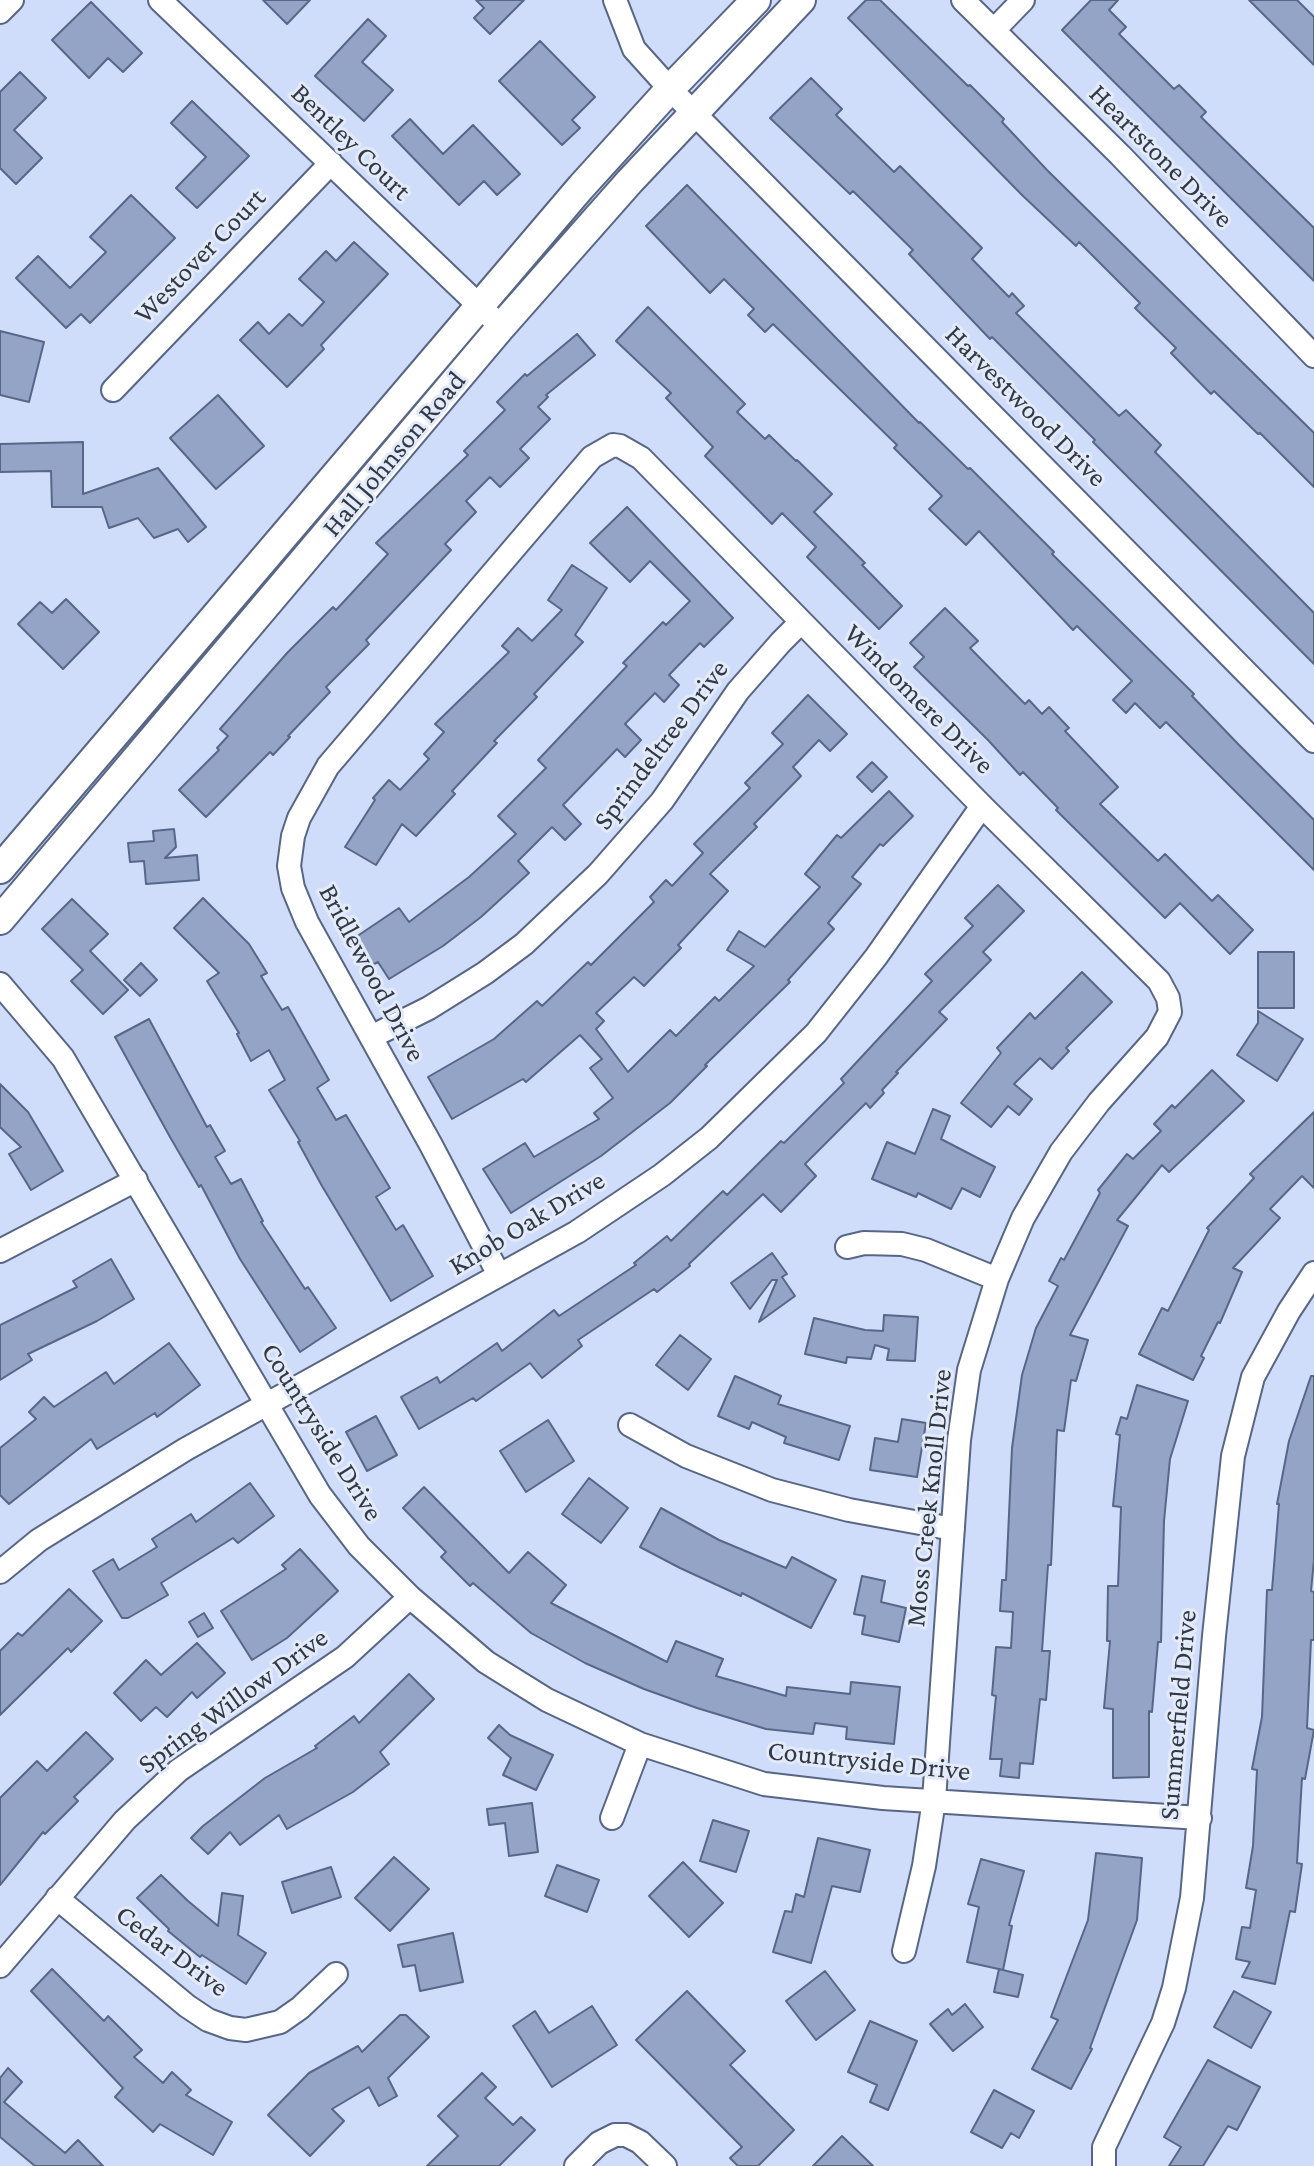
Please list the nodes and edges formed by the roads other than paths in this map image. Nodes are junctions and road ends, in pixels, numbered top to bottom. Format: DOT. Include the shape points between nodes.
graph roads {
  1 [pos="12,0"];
  2 [pos="160,0"];
  3 [pos="615,0"];
  4 [pos="756,0"];
  5 [pos="801,0"];
  6 [pos="963,0"];
  7 [pos="1023,0"];
  8 [pos="0,12"];
  9 [pos="994,30"];
  10 [pos="670,89"];
  11 [pos="695,112"];
  12 [pos="331,163"];
  13 [pos="480,306"];
  14 [pos="501,327"];
  15 [pos="1314,356"];
  16 [pos="113,390"];
  17 [pos="601,450"];
  18 [pos="801,622"];
  19 [pos="1314,741"];
  20 [pos="982,806"];
  21 [pos="0,869"];
  22 [pos="0,920"];
  23 [pos="0,984"];
  24 [pos="1168,1019"];
  25 [pos="371,1037"];
  26 [pos="136,1180"];
  27 [pos="847,1247"];
  28 [pos="0,1251"];
  29 [pos="1314,1273"];
  30 [pos="499,1275"];
  31 [pos="997,1279"];
  32 [pos="266,1405"];
  33 [pos="630,1425"];
  34 [pos="953,1529"];
  35 [pos="0,1572"];
  36 [pos="410,1597"];
  37 [pos="640,1744"];
  38 [pos="934,1800"];
  39 [pos="612,1818"];
  40 [pos="1200,1818"];
  41 [pos="57,1898"];
  42 [pos="904,1951"];
  43 [pos="0,1966"];
  44 [pos="336,1974"];
  45 [pos="1104,2165"];
  46 [pos="576,2166"];
  47 [pos="665,2166"];
  1 -- 8 [label="street"];
  2 -- 12 [label="street, Bentley Court"];
  3 -- 10 [label="street, Harvestwood Drive" via="634,49"];
  4 -- 10 [label="main road, Hall Johnson Road"];
  5 -- 11 [label="main road, Hall Johnson Road"];
  6 -- 9 [label="street, Heartstone Drive"];
  7 -- 9 [label="street"];
  9 -- 15 [label="street, Heartstone Drive"];
  10 -- 11 [label="street, Harvestwood Drive"];
  10 -- 13 [label="main road, Hall Johnson Road"];
  11 -- 14 [label="main road, Hall Johnson Road"];
  11 -- 19 [label="street, Harvestwood Drive"];
  12 -- 13 [label="street, Bentley Court"];
  12 -- 16 [label="street, Westover Court"];
  13 -- 14 [label="street, Bentley Court"];
  13 -- 21 [label="main road, Hall Johnson Road"];
  14 -- 22 [label="main road, Hall Johnson Road"];
  17 -- 18 [label="street, Windomere Drive" via="620,446 641,458"];
  17 -- 25 [label="street, Bridlewood Drive" via="328,766 299,818 289,866 293,888"];
  18 -- 20 [label="street, Windomere Drive"];
  18 -- 25 [label="street, Sprindeltree Drive" via="738,691 662,801 598,874 485,973"];
  20 -- 24 [label="street, Windomere Drive" via="1159,981 1168,998"];
  20 -- 30 [label="street, Knob Oak Drive" via="868,968 765,1086 662,1175 577,1232"];
  23 -- 26 [label="street, Countryside Drive" via="63,1058"];
  24 -- 31 [label="street, Moss Creek Knoll Drive" via="1061,1152 1023,1218"];
  25 -- 30 [label="street, Bridlewood Drive"];
  26 -- 28 [label="street"];
  26 -- 32 [label="street, Countryside Drive"];
  27 -- 31 [label="street" via="902,1244"];
  29 -- 40 [label="street, Summerfield Drive" via="1253,1377 1233,1456"];
  30 -- 32 [label="street, Knob Oak Drive"];
  31 -- 34 [label="street, Moss Creek Knoll Drive" via="969,1370"];
  32 -- 35 [label="street, Knob Oak Drive" via="39,1540"];
  32 -- 36 [label="street, Countryside Drive" via="320,1495 359,1546"];
  33 -- 34 [label="street" via="686,1456 772,1490"];
  34 -- 38 [label="street, Moss Creek Knoll Drive"];
  36 -- 37 [label="street, Countryside Drive" via="486,1662 547,1700"];
  36 -- 41 [label="street, Spring Willow Drive" via="345,1657 179,1770 125,1820"];
  37 -- 38 [label="street, Countryside Drive" via="764,1784"];
  37 -- 39 [label="street"];
  38 -- 40 [label="street, Countryside Drive"];
  38 -- 42 [label="street, Moss Creek Knoll Drive"];
  40 -- 45 [label="street, Summerfield Drive" via="1192,1898 1174,1988 1163,2023 1104,2147"];
  41 -- 43 [label="street, Spring Willow Drive"];
  41 -- 44 [label="street, Cedar Drive" via="187,2006 230,2028 280,2022"];
  46 -- 47 [label="street" via="615,2135 640,2142"];
}
